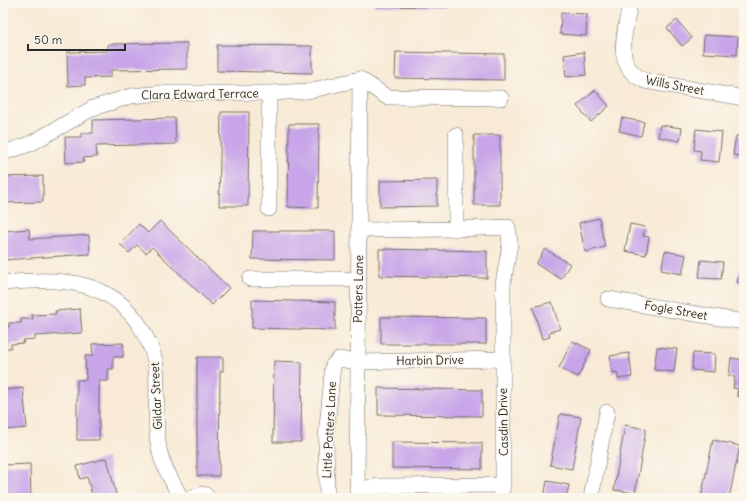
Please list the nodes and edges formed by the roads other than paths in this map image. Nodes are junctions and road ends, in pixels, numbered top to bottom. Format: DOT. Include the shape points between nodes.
graph roads {
  1 [pos="630,3"];
  2 [pos="360,79"];
  3 [pos="269,94"];
  4 [pos="501,98"];
  5 [pos="744,98"];
  6 [pos="456,135"];
  7 [pos="3,153"];
  8 [pos="269,209"];
  9 [pos="456,229"];
  10 [pos="359,230"];
  11 [pos="250,279"];
  12 [pos="358,281"];
  13 [pos="3,283"];
  14 [pos="608,299"];
  15 [pos="744,322"];
  16 [pos="502,359"];
  17 [pos="358,362"];
  18 [pos="607,412"];
  19 [pos="501,492"];
  20 [pos="357,494"];
  21 [pos="181,498"];
  22 [pos="214,498"];
  23 [pos="327,498"];
  24 [pos="591,498"];
  1 -- 5 [label="street, Wills Street" via="623,50 626,66 636,77 645,81"];
  2 -- 3 [label="street, Clara Edward Terrace" via="315,90"];
  2 -- 4 [label="street" via="388,97"];
  2 -- 10 [label="street, Potters Lane"];
  3 -- 7 [label="street, Clara Edward Terrace" via="162,93 131,96 93,108 30,144"];
  3 -- 8 [label="street"];
  6 -- 9 [label="street"];
  9 -- 10 [label="street"];
  9 -- 16 [label="street, Casdin Drive" via="508,227 510,244 503,284"];
  10 -- 12 [label="street, Potters Lane"];
  11 -- 12 [label="street"];
  12 -- 17 [label="street, Potters Lane"];
  13 -- 21 [label="street, Gildar Street" via="62,281 84,284 101,290 125,306 138,322 148,341 156,366 159,448 165,467"];
  14 -- 15 [label="street, Fogle Street"];
  16 -- 17 [label="street, Harbin Drive"];
  16 -- 19 [label="street, Casdin Drive"];
  17 -- 20 [label="street, Potters Lane"];
  17 -- 23 [label="street, Little Potters Lane" via="339,360 333,365 326,437"];
  18 -- 24 [label="street"];
  19 -- 20 [label="street" via="381,486"];
  21 -- 22 [label="lane" via="202,490"];
}
